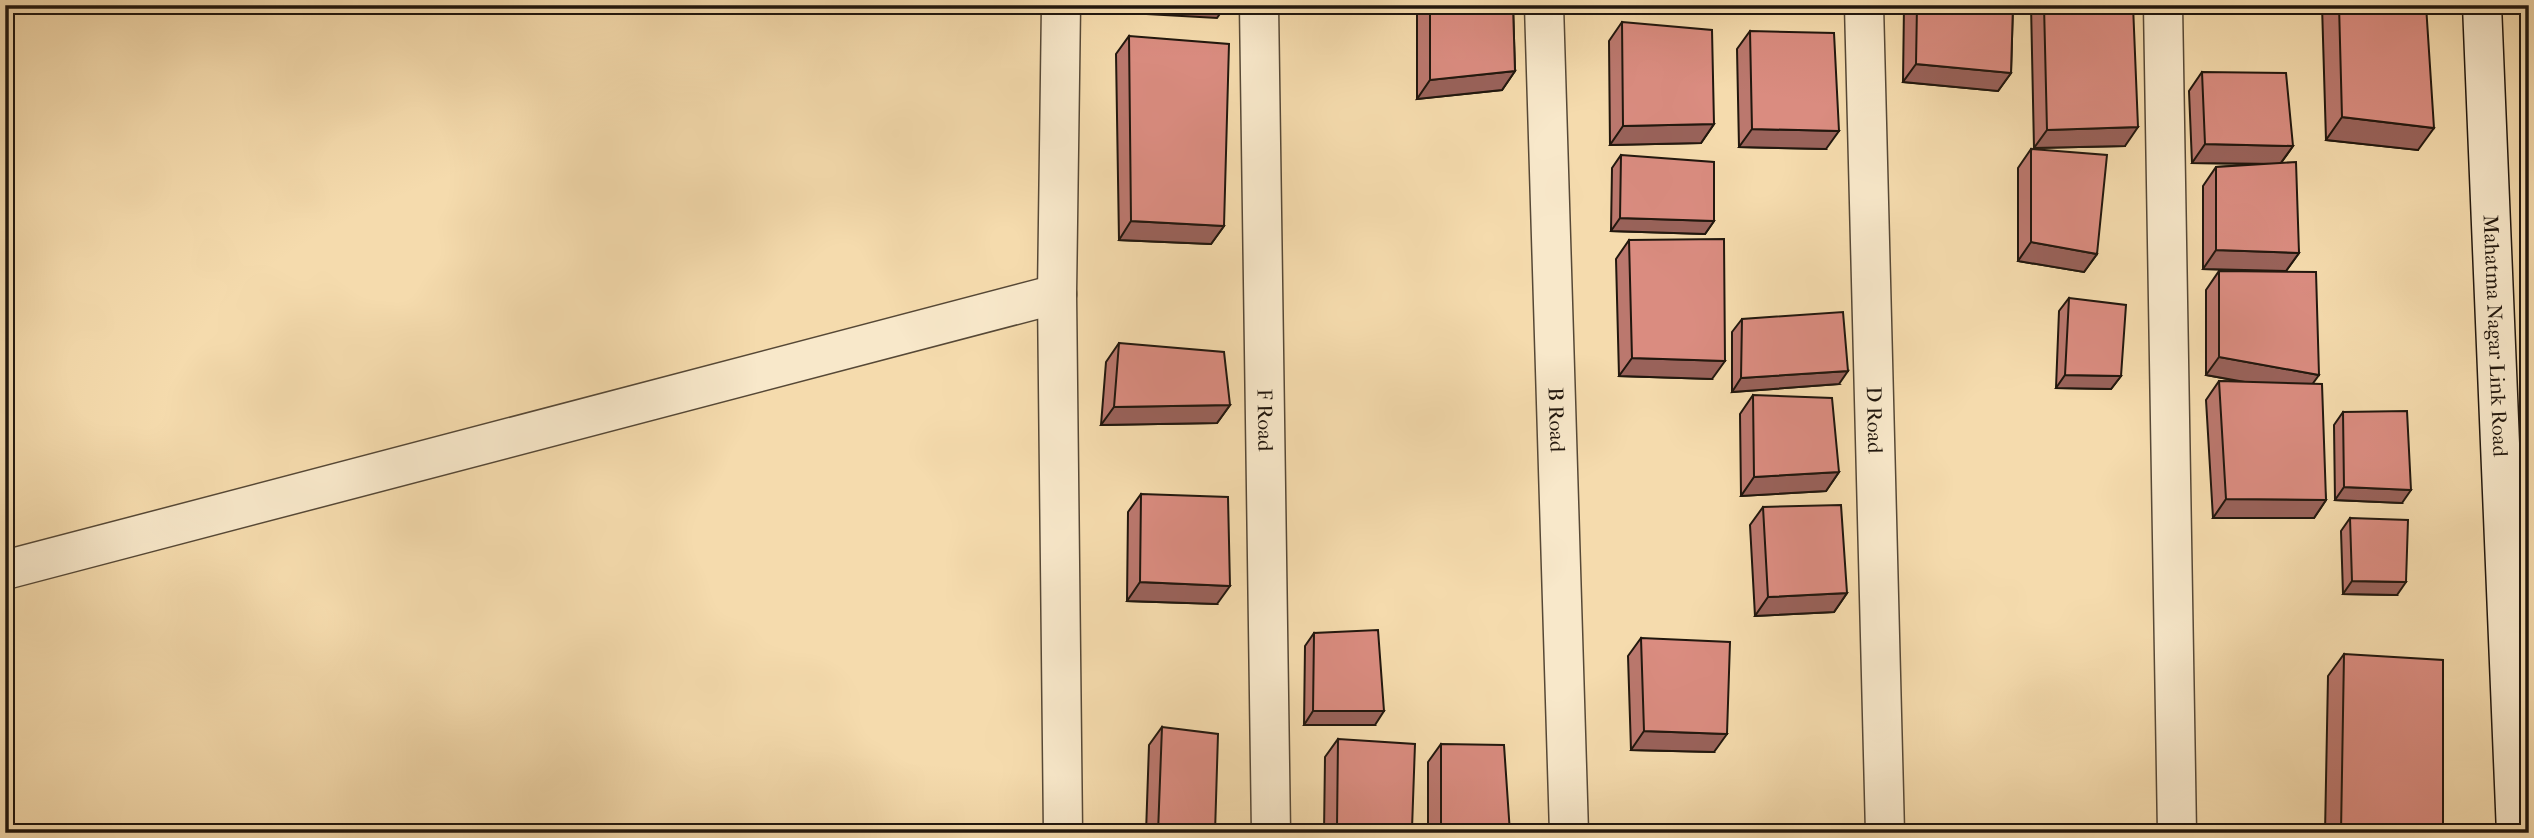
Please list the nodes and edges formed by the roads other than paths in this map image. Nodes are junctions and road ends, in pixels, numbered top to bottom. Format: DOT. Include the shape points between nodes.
graph roads {
  1 [pos="1061,5"];
  2 [pos="1259,5"];
  3 [pos="1544,5"];
  4 [pos="1864,5"];
  5 [pos="2163,5"];
  6 [pos="2483,5"];
  7 [pos="1058,294"];
  8 [pos="5,570"];
  9 [pos="1063,833"];
  10 [pos="1271,833"];
  11 [pos="1569,833"];
  12 [pos="1885,833"];
  13 [pos="2177,833"];
  14 [pos="2516,833"];
  1 -- 7 [label="street"];
  2 -- 10 [label="street, F Road"];
  3 -- 11 [label="street, B Road"];
  4 -- 12 [label="street, D Road"];
  5 -- 13 [label="street"];
  6 -- 14 [label="street, Mahatma Nagar Link Road"];
  7 -- 8 [label="street"];
  7 -- 9 [label="street"];
}
